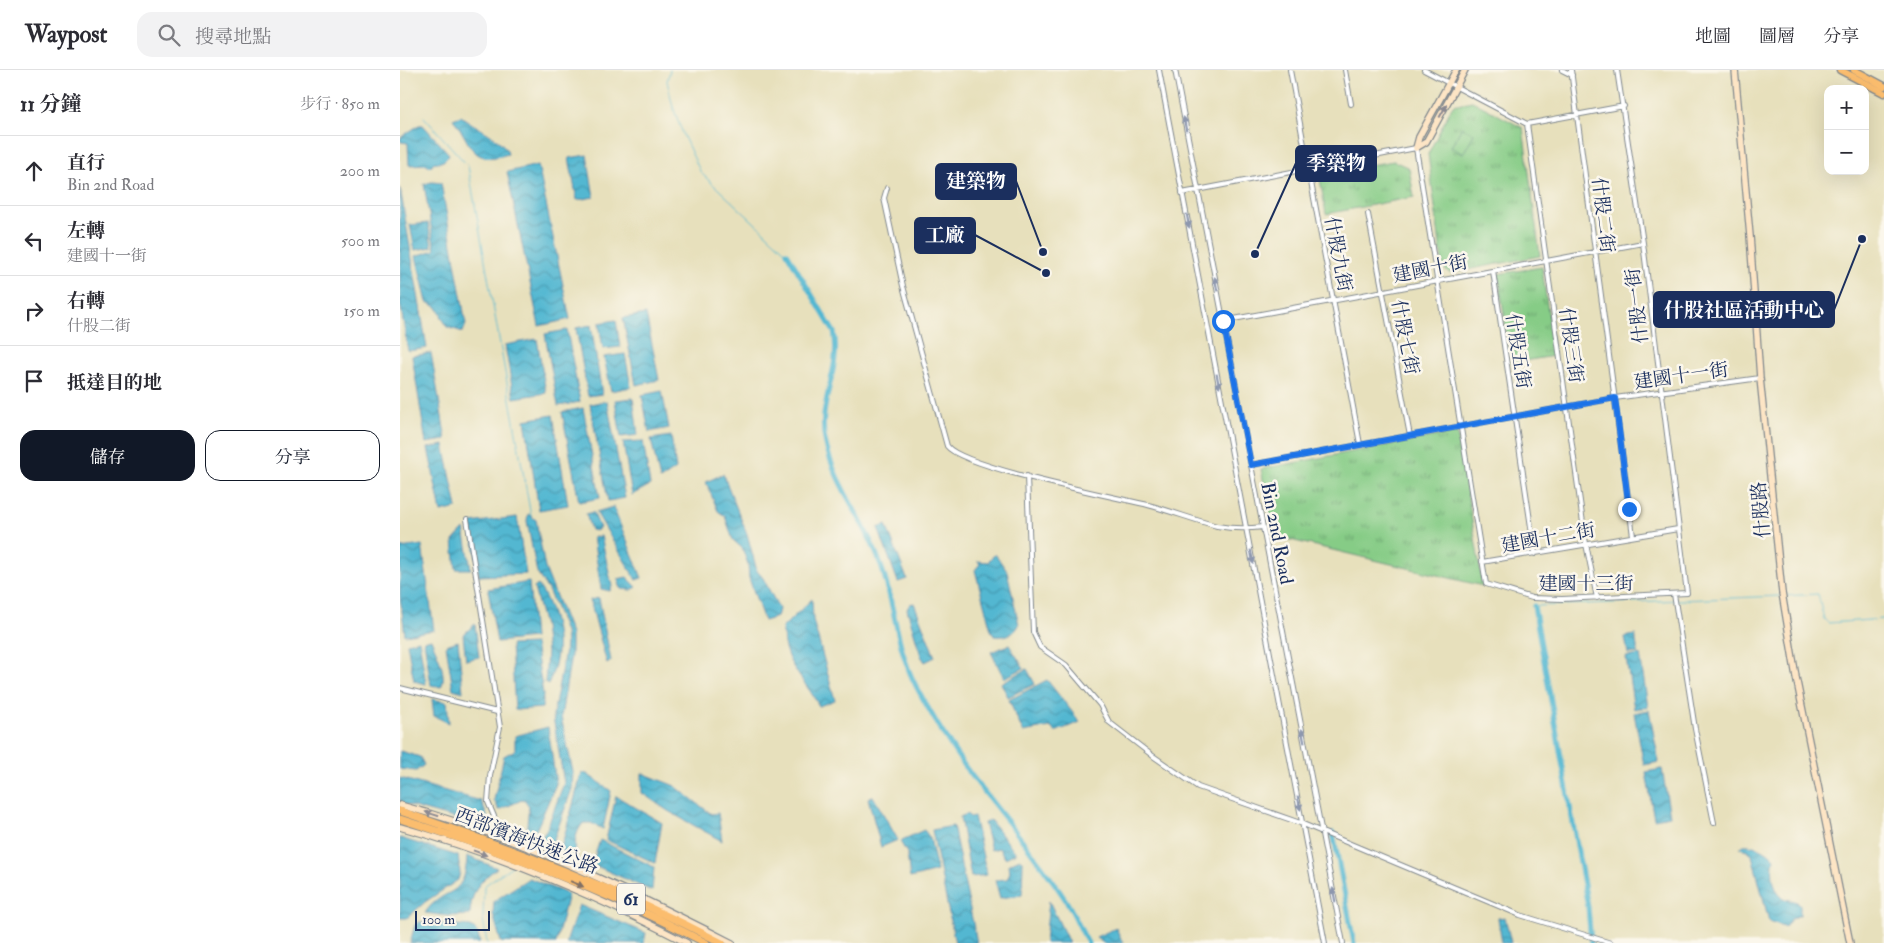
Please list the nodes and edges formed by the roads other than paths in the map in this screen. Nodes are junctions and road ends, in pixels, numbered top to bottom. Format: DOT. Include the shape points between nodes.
graph roads {
  1 [pos="1159,70"];
  2 [pos="1175,70"];
  3 [pos="1290,70"];
  4 [pos="1345,70"];
  5 [pos="1424,70"];
  6 [pos="1456,70"];
  7 [pos="1465,70"];
  8 [pos="1562,70"];
  9 [pos="1617,70"];
  10 [pos="1735,70"];
  11 [pos="1840,70"];
  12 [pos="1854,70"];
  13 [pos="1572,73"];
  14 [pos="1448,83"];
  15 [pos="1884,86"];
  16 [pos="1456,87"];
  17 [pos="1884,93"];
  18 [pos="1351,104"];
  19 [pos="1624,106"];
  20 [pos="1578,115"];
  21 [pos="1527,124"];
  22 [pos="1416,148"];
  23 [pos="1309,169"];
  24 [pos="887,188"];
  25 [pos="1198,190"];
  26 [pos="1182,193"];
  27 [pos="1368,214"];
  28 [pos="1643,243"];
  29 [pos="1595,250"];
  30 [pos="1547,260"];
  31 [pos="1493,270"];
  32 [pos="1438,280"];
  33 [pos="1383,291"];
  34 [pos="1334,300"];
  35 [pos="1223,321"];
  36 [pos="1760,378"];
  37 [pos="1660,392"];
  38 [pos="1615,398"];
  39 [pos="1566,406"];
  40 [pos="1516,417"];
  41 [pos="1462,426"];
  42 [pos="1410,436"];
  43 [pos="1360,444"];
  44 [pos="1251,465"];
  45 [pos="1027,476"];
  46 [pos="467,519"];
  47 [pos="1263,527"];
  48 [pos="1678,529"];
  49 [pos="1246,530"];
  50 [pos="1633,536"];
  51 [pos="1586,544"];
  52 [pos="1535,554"];
  53 [pos="1482,562"];
  54 [pos="1687,593"];
  55 [pos="1674,594"];
  56 [pos="1597,598"];
  57 [pos="400,688"];
  58 [pos="497,712"];
  59 [pos="400,805"];
  60 [pos="400,811"];
  61 [pos="400,819"];
  62 [pos="1714,823"];
  63 [pos="1303,824"];
  64 [pos="400,827"];
  65 [pos="1322,832"];
  66 [pos="503,838"];
  67 [pos="687,943"];
  68 [pos="706,943"];
  69 [pos="722,943"];
  70 [pos="732,943"];
  71 [pos="1325,943"];
  72 [pos="1343,943"];
  73 [pos="1611,943"];
  74 [pos="1850,943"];
  1 -- 26 [label="street, Bin 2nd Road"];
  25 -- 2 [label="street, Bin 2nd Road, one-way"];
  3 -- 23 [label="street, 什股九街"];
  4 -- 18 [label="street"];
  5 -- 14 [label="street"];
  6 -- 14 [label="street"];
  7 -- 16 [label="street"];
  8 -- 13 [label="street"];
  9 -- 19 [label="street, 什股一街"];
  10 -- 36 [label="street, 什股路"];
  11 -- 17 [label="main road"];
  12 -- 15 [label="main road"];
  13 -- 20 [label="street, 什股二街"];
  14 -- 16 [label="street"];
  14 -- 22 [label="street"];
  16 -- 21 [label="street"];
  22 -- 16 [label="street, one-way" via="1426,142"];
  19 -- 20 [label="street"];
  19 -- 28 [label="street, 什股一街"];
  20 -- 21 [label="street"];
  20 -- 29 [label="street, 什股二街"];
  21 -- 30 [label="street, 什股三街"];
  22 -- 23 [label="street"];
  22 -- 32 [label="street"];
  23 -- 25 [label="street"];
  23 -- 34 [label="street, 什股九街"];
  24 -- 45 [label="street" via="884,198 903,286 947,446 956,454 979,464"];
  25 -- 26 [label="street"];
  35 -- 25 [label="street, Bin 2nd Road, one-way"];
  26 -- 49 [label="street, Bin 2nd Road, one-way"];
  27 -- 33 [label="street, 什股七街"];
  28 -- 29 [label="street, 建國十街"];
  28 -- 37 [label="street, 什股一街"];
  29 -- 30 [label="street, 建國十街"];
  29 -- 38 [label="street, 什股二街"];
  30 -- 31 [label="street, 建國十街"];
  30 -- 39 [label="street, 什股三街"];
  31 -- 32 [label="street, 建國十街"];
  31 -- 40 [label="street, 什股五街"];
  32 -- 33 [label="street, 建國十街"];
  32 -- 41 [label="street"];
  33 -- 34 [label="street, 建國十街"];
  33 -- 42 [label="street, 什股七街"];
  34 -- 35 [label="street, 建國十街"];
  34 -- 43 [label="street, 什股九街"];
  35 -- 44 [label="street, Bin 2nd Road"];
  36 -- 37 [label="street, 建國十一街"];
  36 -- 74 [label="street, 什股路" via="1782,592"];
  37 -- 38 [label="street, 建國十一街"];
  37 -- 48 [label="street, 什股一街"];
  38 -- 39 [label="street, 建國十一街"];
  38 -- 50 [label="street, 什股二街"];
  39 -- 40 [label="street, 建國十一街"];
  39 -- 51 [label="street, 什股三街"];
  40 -- 41 [label="street, 建國十一街"];
  40 -- 52 [label="street, 什股五街"];
  41 -- 42 [label="street, 建國十一街"];
  41 -- 53 [label="street"];
  42 -- 43 [label="street, 建國十一街"];
  43 -- 44 [label="street, 建國十一街"];
  44 -- 47 [label="street, Bin 2nd Road"];
  45 -- 49 [label="street" via="1217,526"];
  45 -- 63 [label="street" via="1033,632 1040,647 1066,665 1109,722 1175,772 1198,787"];
  46 -- 58 [label="street"];
  47 -- 49 [label="street"];
  65 -- 47 [label="street, Bin 2nd Road, one-way"];
  48 -- 50 [label="street, 建國十二街"];
  48 -- 54 [label="street, 什股一街"];
  49 -- 63 [label="street, Bin 2nd Road, one-way"];
  50 -- 51 [label="street, 建國十二街"];
  51 -- 52 [label="street, 建國十二街"];
  51 -- 56 [label="street, 什股三街"];
  52 -- 53 [label="street, 建國十二街"];
  53 -- 56 [label="street, 建國十三街" via="1486,584 1532,598"];
  54 -- 55 [label="street, 建國十三街"];
  55 -- 56 [label="street, 建國十三街"];
  55 -- 62 [label="street" via="1695,729"];
  57 -- 58 [label="street"];
  58 -- 66 [label="street" via="500,727 488,802"];
  66 -- 59 [label="street, one-way"];
  60 -- 69 [label="highway, 西部濱海快速公路 / 61" via="522,852 615,891"];
  61 -- 68 [label="highway, 西部濱海快速公路 / 61, one-way" via="532,864"];
  63 -- 65 [label="street"];
  63 -- 71 [label="street, Bin 2nd Road"];
  64 -- 67 [label="street, one-way" via="507,863"];
  72 -- 65 [label="street, Bin 2nd Road, one-way"];
  65 -- 73 [label="street" via="1520,916"];
  66 -- 70 [label="street" via="587,871"];
}
